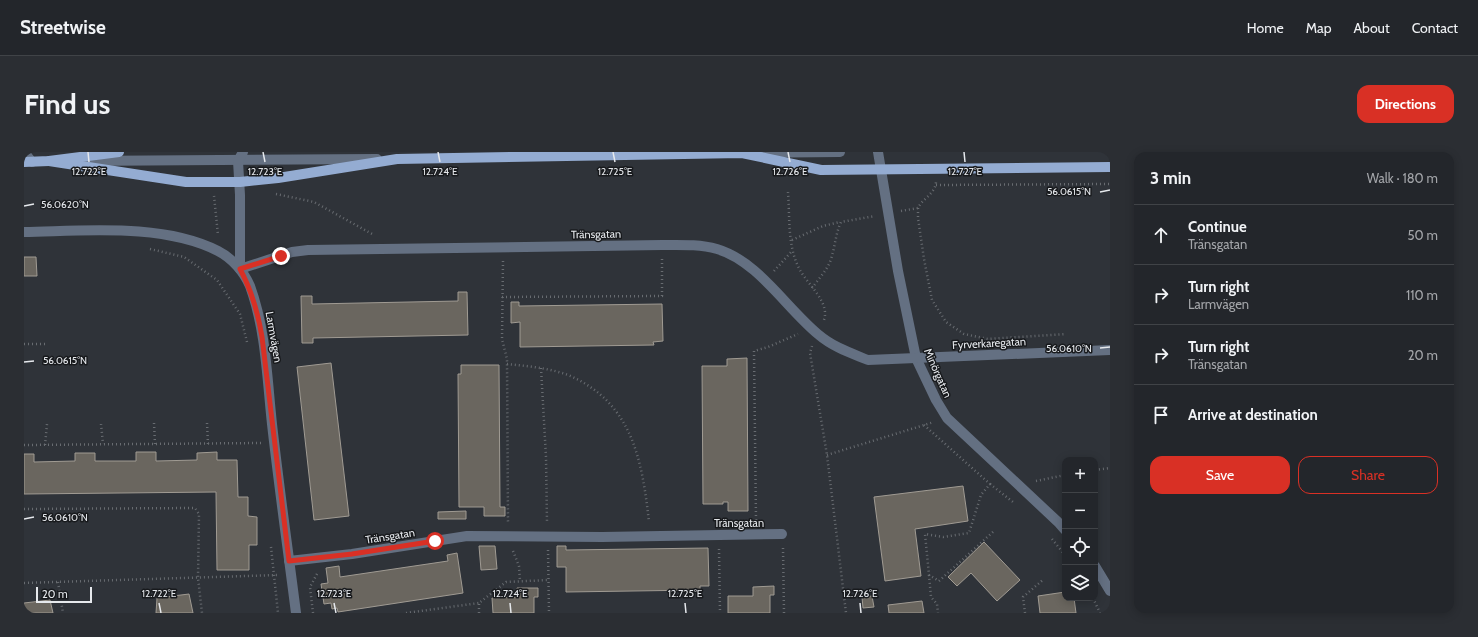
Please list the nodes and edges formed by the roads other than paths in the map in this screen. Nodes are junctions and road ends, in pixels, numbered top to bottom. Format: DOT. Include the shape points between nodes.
graph roads {
  1 [pos="24,152"];
  2 [pos="119,152"];
  3 [pos="454,152"];
  4 [pos="743,152"];
  5 [pos="840,152"];
  6 [pos="878,152"];
  7 [pos="241,156"];
  8 [pos="487,157"];
  9 [pos="397,159"];
  10 [pos="49,161"];
  11 [pos="28,162"];
  12 [pos="1110,167"];
  13 [pos="880,169"];
  14 [pos="240,182"];
  15 [pos="24,232"];
  16 [pos="240,269"];
  17 [pos="1110,350"];
  18 [pos="916,358"];
  19 [pos="1064,529"];
  20 [pos="782,534"];
  21 [pos="289,561"];
  22 [pos="1098,571"];
  23 [pos="1110,591"];
  24 [pos="296,613"];
  1 -- 11 [label="street"];
  2 -- 10 [label="main road"];
  3 -- 8 [label="main road"];
  4 -- 5 [label="street"];
  4 -- 8 [label="main road"];
  4 -- 13 [label="main road" via="821,170"];
  6 -- 13 [label="street, Minörgatan"];
  7 -- 9 [label="street"];
  7 -- 10 [label="street"];
  7 -- 14 [label="street"];
  8 -- 9 [label="main road"];
  9 -- 14 [label="main road"];
  10 -- 11 [label="main road"];
  10 -- 14 [label="main road" via="186,182"];
  12 -- 13 [label="main road"];
  13 -- 18 [label="street, Minörgatan"];
  14 -- 16 [label="street"];
  15 -- 16 [label="street, Larmvägen" via="98,230 180,237 219,251"];
  16 -- 18 [label="street, Tränsgatan" via="292,252 308,250 662,245 702,247 717,249 733,256 758,273 819,335 841,348 868,360"];
  16 -- 21 [label="street, Larmvägen" via="258,312"];
  17 -- 18 [label="street, Fyrverkaregatan"];
  18 -- 19 [label="street, Minörgatan" via="947,418"];
  20 -- 21 [label="street, Tränsgatan" via="466,536"];
  21 -- 24 [label="street, Larmvägen"];
  22 -- 23 [label="street"];
}
